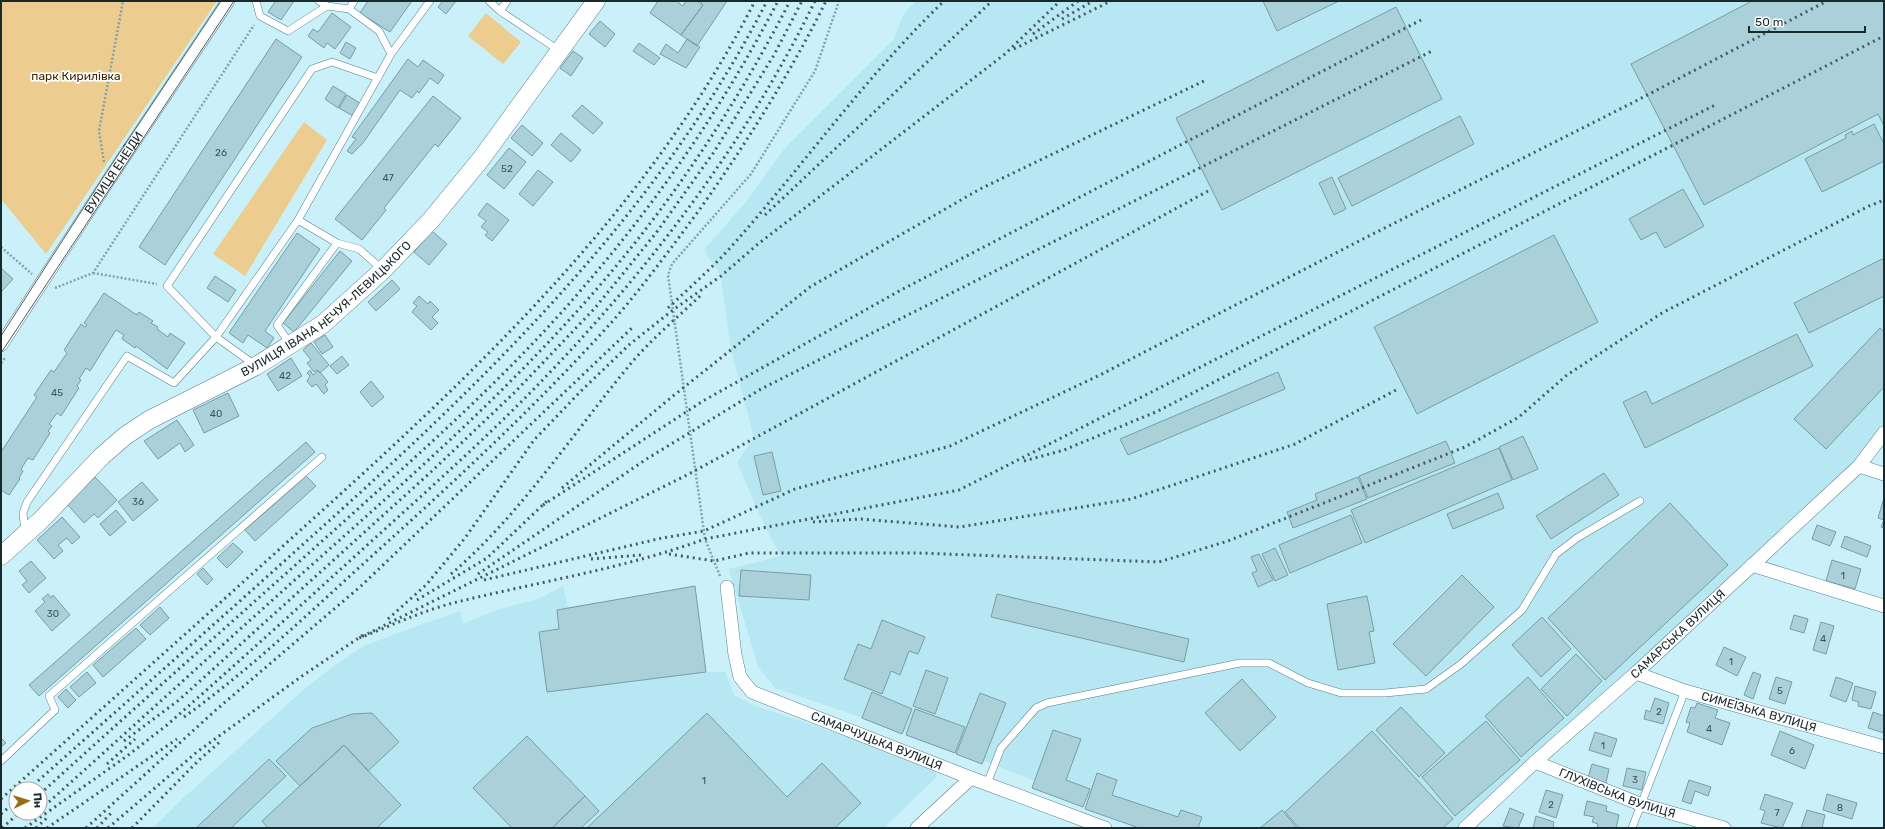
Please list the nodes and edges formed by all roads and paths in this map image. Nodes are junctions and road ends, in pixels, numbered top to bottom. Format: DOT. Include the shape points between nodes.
graph roads {
  1 [pos="123,1"];
  2 [pos="228,1"];
  3 [pos="256,1"];
  4 [pos="319,1"];
  5 [pos="354,1"];
  6 [pos="430,1"];
  7 [pos="489,1"];
  8 [pos="506,1"];
  9 [pos="596,1"];
  10 [pos="839,1"];
  11 [pos="327,6"];
  12 [pos="349,9"];
  13 [pos="500,11"];
  14 [pos="260,16"];
  15 [pos="560,51"];
  16 [pos="391,54"];
  17 [pos="378,78"];
  18 [pos="108,181"];
  19 [pos="298,220"];
  20 [pos="337,243"];
  21 [pos="1,246"];
  22 [pos="383,270"];
  23 [pos="93,273"];
  24 [pos="167,286"];
  25 [pos="46,287"];
  26 [pos="216,337"];
  27 [pos="290,344"];
  28 [pos="3,351"];
  29 [pos="1,363"];
  30 [pos="256,366"];
  31 [pos="1884,433"];
  32 [pos="322,457"];
  33 [pos="1859,466"];
  34 [pos="1884,474"];
  35 [pos="1640,502"];
  36 [pos="26,534"];
  37 [pos="1,556"];
  38 [pos="1752,565"];
  39 [pos="727,587"];
  40 [pos="1884,606"];
  41 [pos="1636,673"];
  42 [pos="1685,691"];
  43 [pos="1884,747"];
  44 [pos="1,761"];
  45 [pos="1535,762"];
  46 [pos="971,778"];
  47 [pos="987,784"];
  48 [pos="1640,804"];
  49 [pos="917,828"];
  50 [pos="1105,828"];
  51 [pos="1464,828"];
  52 [pos="1632,828"];
  53 [pos="1724,828"];
  1 -- 18 [label="path" via="99,131"];
  2 -- 18 [label="street, ВУЛИЦЯ ЕНЕЇДИ"];
  3 -- 14 [label="lane"];
  4 -- 11 [label="lane"];
  5 -- 12 [label="lane"];
  6 -- 16 [label="lane"];
  7 -- 13 [label="lane"];
  8 -- 13 [label="lane"];
  9 -- 15 [label="street, ВУЛИЦЯ ІВАНА НЕЧУЯ-ЛЕВИЦЬКОГО"];
  10 -- 39 [label="path" via="815,71 756,167 672,264 668,275 705,539 716,569"];
  11 -- 12 [label="lane"];
  11 -- 14 [label="lane" via="288,31"];
  12 -- 16 [label="lane" via="379,31"];
  13 -- 15 [label="lane"];
  14 -- 23 [label="path"];
  15 -- 22 [label="street, ВУЛИЦЯ ІВАНА НЕЧУЯ-ЛЕВИЦЬКОГО" via="481,159 431,220"];
  16 -- 17 [label="lane"];
  17 -- 19 [label="lane"];
  17 -- 24 [label="lane" via="332,62 312,69"];
  18 -- 25 [label="street, ВУЛИЦЯ ЕНЕЇДИ"];
  19 -- 20 [label="lane"];
  19 -- 26 [label="lane"];
  20 -- 22 [label="lane" via="359,249"];
  20 -- 27 [label="lane" via="277,325"];
  21 -- 25 [label="path"];
  22 -- 27 [label="street, ВУЛИЦЯ ІВАНА НЕЧУЯ-ЛЕВИЦЬКОГО" via="323,324"];
  23 -- 24 [label="path"];
  23 -- 25 [label="path"];
  24 -- 26 [label="lane"];
  25 -- 28 [label="street, ВУЛИЦЯ ЕНЕЇДИ"];
  26 -- 30 [label="lane"];
  26 -- 36 [label="lane" via="174,383 127,356 27,502 23,514"];
  27 -- 30 [label="street, ВУЛИЦЯ ІВАНА НЕЧУЯ-ЛЕВИЦЬКОГО"];
  28 -- 29 [label="path"];
  30 -- 36 [label="street, ВУЛИЦЯ ІВАНА НЕЧУЯ-ЛЕВИЦЬКОГО" via="149,420 125,436"];
  31 -- 33 [label="street, САМАРСЬКА ВУЛИЦЯ"];
  32 -- 44 [label="lane" via="49,696 55,710"];
  33 -- 34 [label="street"];
  33 -- 38 [label="street, САМАРСЬКА ВУЛИЦЯ"];
  35 -- 47 [label="lane" via="1577,538 1556,554 1522,610 1461,664 1426,688 1385,693 1341,693 1308,683 1269,663 1240,663 1047,703 1036,708 1001,748"];
  36 -- 37 [label="street, ВУЛИЦЯ ІВАНА НЕЧУЯ-ЛЕВИЦЬКОГО"];
  38 -- 40 [label="street"];
  38 -- 41 [label="street, САМАРСЬКА ВУЛИЦЯ"];
  39 -- 46 [label="street, САМАРЧУЦЬКА ВУЛИЦЯ" via="740,677 752,692"];
  41 -- 42 [label="street, СИМЕЇЗЬКА ВУЛИЦЯ"];
  41 -- 45 [label="street, САМАРСЬКА ВУЛИЦЯ"];
  42 -- 43 [label="street, СИМЕЇЗЬКА ВУЛИЦЯ"];
  42 -- 48 [label="lane"];
  45 -- 48 [label="street, ГЛУХІВСЬКА ВУЛИЦЯ"];
  45 -- 51 [label="street, САМАРСЬКА ВУЛИЦЯ"];
  46 -- 47 [label="street, САМАРЧУЦЬКА ВУЛИЦЯ"];
  46 -- 49 [label="street"];
  47 -- 50 [label="street, САМАРЧУЦЬКА ВУЛИЦЯ"];
  48 -- 52 [label="lane"];
  48 -- 53 [label="street, ГЛУХІВСЬКА ВУЛИЦЯ"];
}
